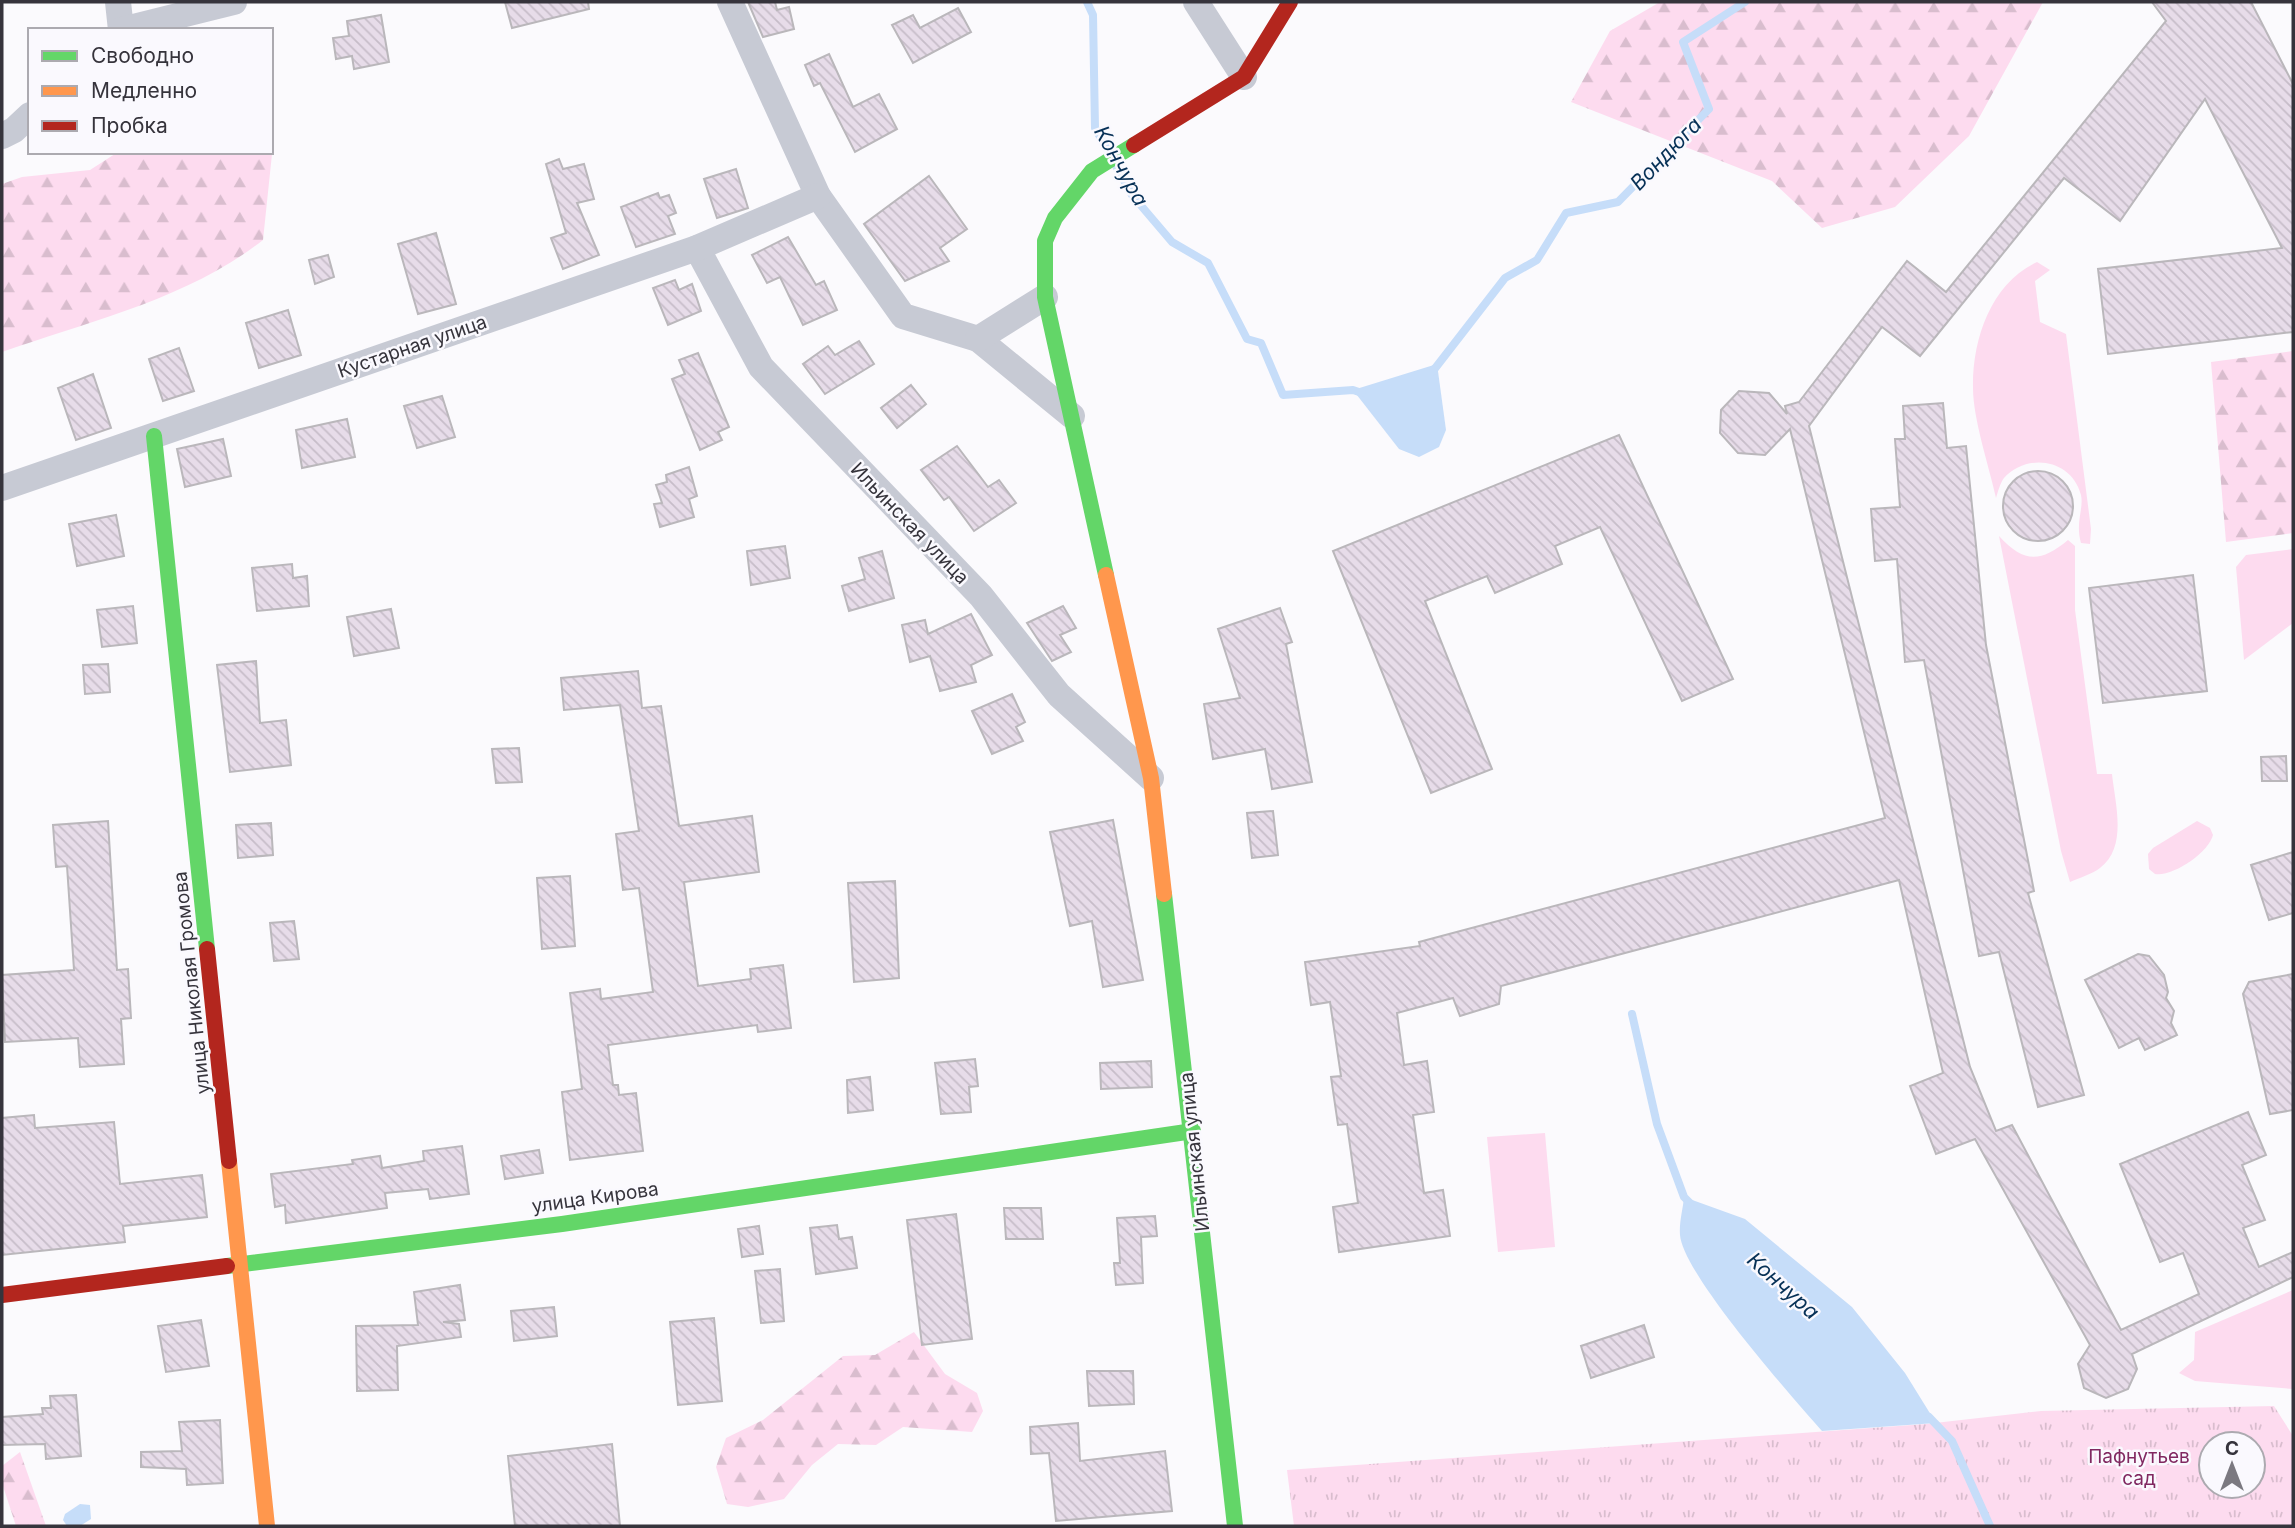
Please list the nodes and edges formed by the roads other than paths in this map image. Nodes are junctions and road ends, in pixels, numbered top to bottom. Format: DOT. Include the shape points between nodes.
graph roads {
  1 [pos="118,2"];
  2 [pos="234,2"];
  3 [pos="730,2"];
  4 [pos="1196,2"];
  5 [pos="1290,2"];
  6 [pos="121,28"];
  7 [pos="129,28"];
  8 [pos="1244,77"];
  9 [pos="28,118"];
  10 [pos="2,136"];
  11 [pos="818,196"];
  12 [pos="697,247"];
  13 [pos="1045,297"];
  14 [pos="978,339"];
  15 [pos="1072,416"];
  16 [pos="154,436"];
  17 [pos="2,488"];
  18 [pos="1151,778"];
  19 [pos="1193,1131"];
  20 [pos="242,1266"];
  21 [pos="2,1295"];
  22 [pos="267,1526"];
  23 [pos="1235,1526"];
  1 -- 6 [label="street"];
  2 -- 7 [label="street"];
  3 -- 11 [label="street"];
  4 -- 8 [label="street"];
  5 -- 8 [label="street"];
  8 -- 13 [label="street, Ильинская улица" via="1092,171 1055,218 1045,241"];
  9 -- 10 [label="street"];
  11 -- 12 [label="street, Кустарная улица"];
  11 -- 14 [label="street" via="903,316"];
  12 -- 16 [label="street, Кустарная улица"];
  12 -- 18 [label="street, Ильинская улица" via="761,367 981,596 1059,695"];
  13 -- 14 [label="street"];
  13 -- 15 [label="street, Ильинская улица"];
  14 -- 15 [label="street"];
  15 -- 18 [label="street, Ильинская улица"];
  16 -- 17 [label="street, Кустарная улица"];
  16 -- 20 [label="street, улица Николая Громова"];
  18 -- 19 [label="street, Ильинская улица"];
  19 -- 20 [label="street, улица Кирова"];
  19 -- 23 [label="street, Ильинская улица"];
  20 -- 21 [label="street, улица Кирова"];
  20 -- 22 [label="street, улица Николая Громова"];
}
